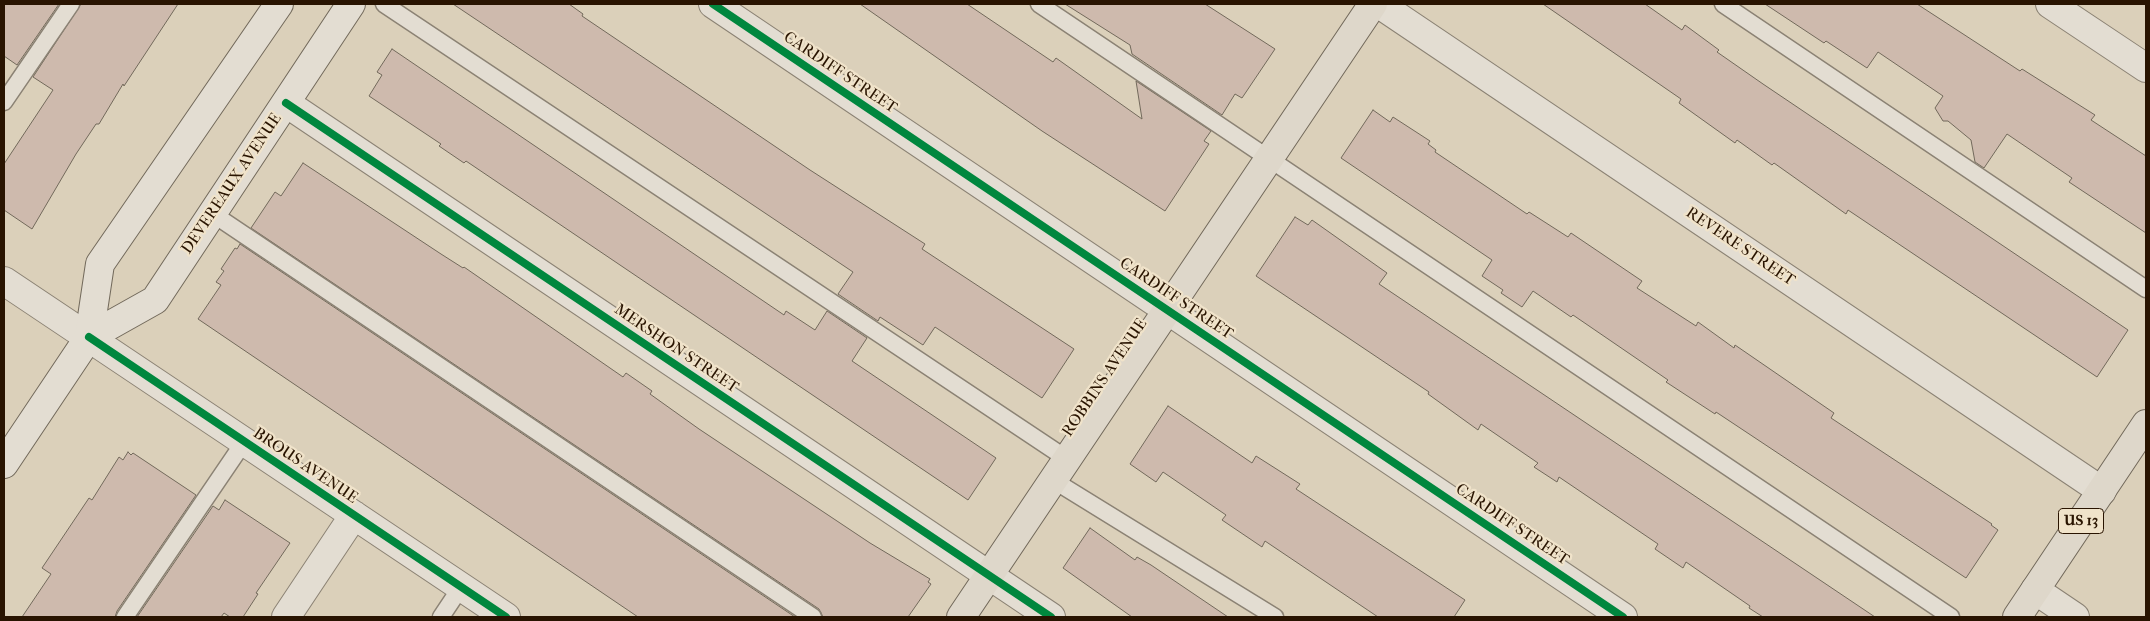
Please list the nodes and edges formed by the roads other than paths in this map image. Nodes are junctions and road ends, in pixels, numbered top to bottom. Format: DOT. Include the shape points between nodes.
graph roads {
  1 [pos="70,4"];
  2 [pos="279,4"];
  3 [pos="351,4"];
  4 [pos="384,4"];
  5 [pos="713,4"];
  6 [pos="1039,4"];
  7 [pos="1373,4"];
  8 [pos="1379,4"];
  9 [pos="1723,4"];
  10 [pos="2050,4"];
  11 [pos="2146,68"];
  12 [pos="4,102"];
  13 [pos="286,103"];
  14 [pos="1269,158"];
  15 [pos="213,214"];
  16 [pos="4,281"];
  17 [pos="2146,289"];
  18 [pos="1167,310"];
  19 [pos="89,337"];
  20 [pos="2146,424"];
  21 [pos="244,442"];
  22 [pos="4,464"];
  23 [pos="1060,470"];
  24 [pos="2102,490"];
  25 [pos="354,515"];
  26 [pos="989,575"];
  27 [pos="461,587"];
  28 [pos="2035,590"];
  29 [pos="125,617"];
  30 [pos="286,617"];
  31 [pos="441,617"];
  32 [pos="506,617"];
  33 [pos="813,617"];
  34 [pos="961,617"];
  35 [pos="1051,617"];
  36 [pos="1275,617"];
  37 [pos="1623,617"];
  38 [pos="1951,617"];
  39 [pos="2017,617"];
  40 [pos="2075,617"];
  1 -- 12 [label="lane"];
  2 -- 19 [label="street, DEVEREAUX AVENUE" via="100,264"];
  3 -- 13 [label="street, DEVEREAUX AVENUE"];
  4 -- 23 [label="lane"];
  5 -- 18 [label="street, CARDIFF STREET"];
  6 -- 14 [label="lane"];
  7 -- 14 [label="highway, ROBBINS AVENUE"];
  8 -- 24 [label="street, REVERE STREET"];
  9 -- 17 [label="lane"];
  10 -- 11 [label="street"];
  13 -- 15 [label="street, DEVEREAUX AVENUE"];
  13 -- 26 [label="street, MERSHON STREET"];
  14 -- 18 [label="highway, ROBBINS AVENUE"];
  14 -- 38 [label="lane"];
  15 -- 19 [label="street, DEVEREAUX AVENUE" via="155,300"];
  15 -- 33 [label="lane"];
  16 -- 19 [label="street, BROUS AVENUE"];
  18 -- 23 [label="highway, ROBBINS AVENUE"];
  18 -- 37 [label="street, CARDIFF STREET"];
  19 -- 21 [label="street, BROUS AVENUE"];
  19 -- 22 [label="street, DEVEREAUX AVENUE"];
  20 -- 24 [label="highway, US 13"];
  21 -- 25 [label="street, BROUS AVENUE"];
  21 -- 29 [label="lane"];
  23 -- 26 [label="highway, ROBBINS AVENUE"];
  23 -- 36 [label="lane"];
  24 -- 28 [label="highway, US 13"];
  25 -- 27 [label="street, BROUS AVENUE"];
  25 -- 30 [label="street"];
  26 -- 34 [label="highway, ROBBINS AVENUE"];
  26 -- 35 [label="street, MERSHON STREET"];
  27 -- 31 [label="lane"];
  27 -- 32 [label="street, BROUS AVENUE"];
  28 -- 39 [label="highway, US 13"];
  28 -- 40 [label="street"];
}
